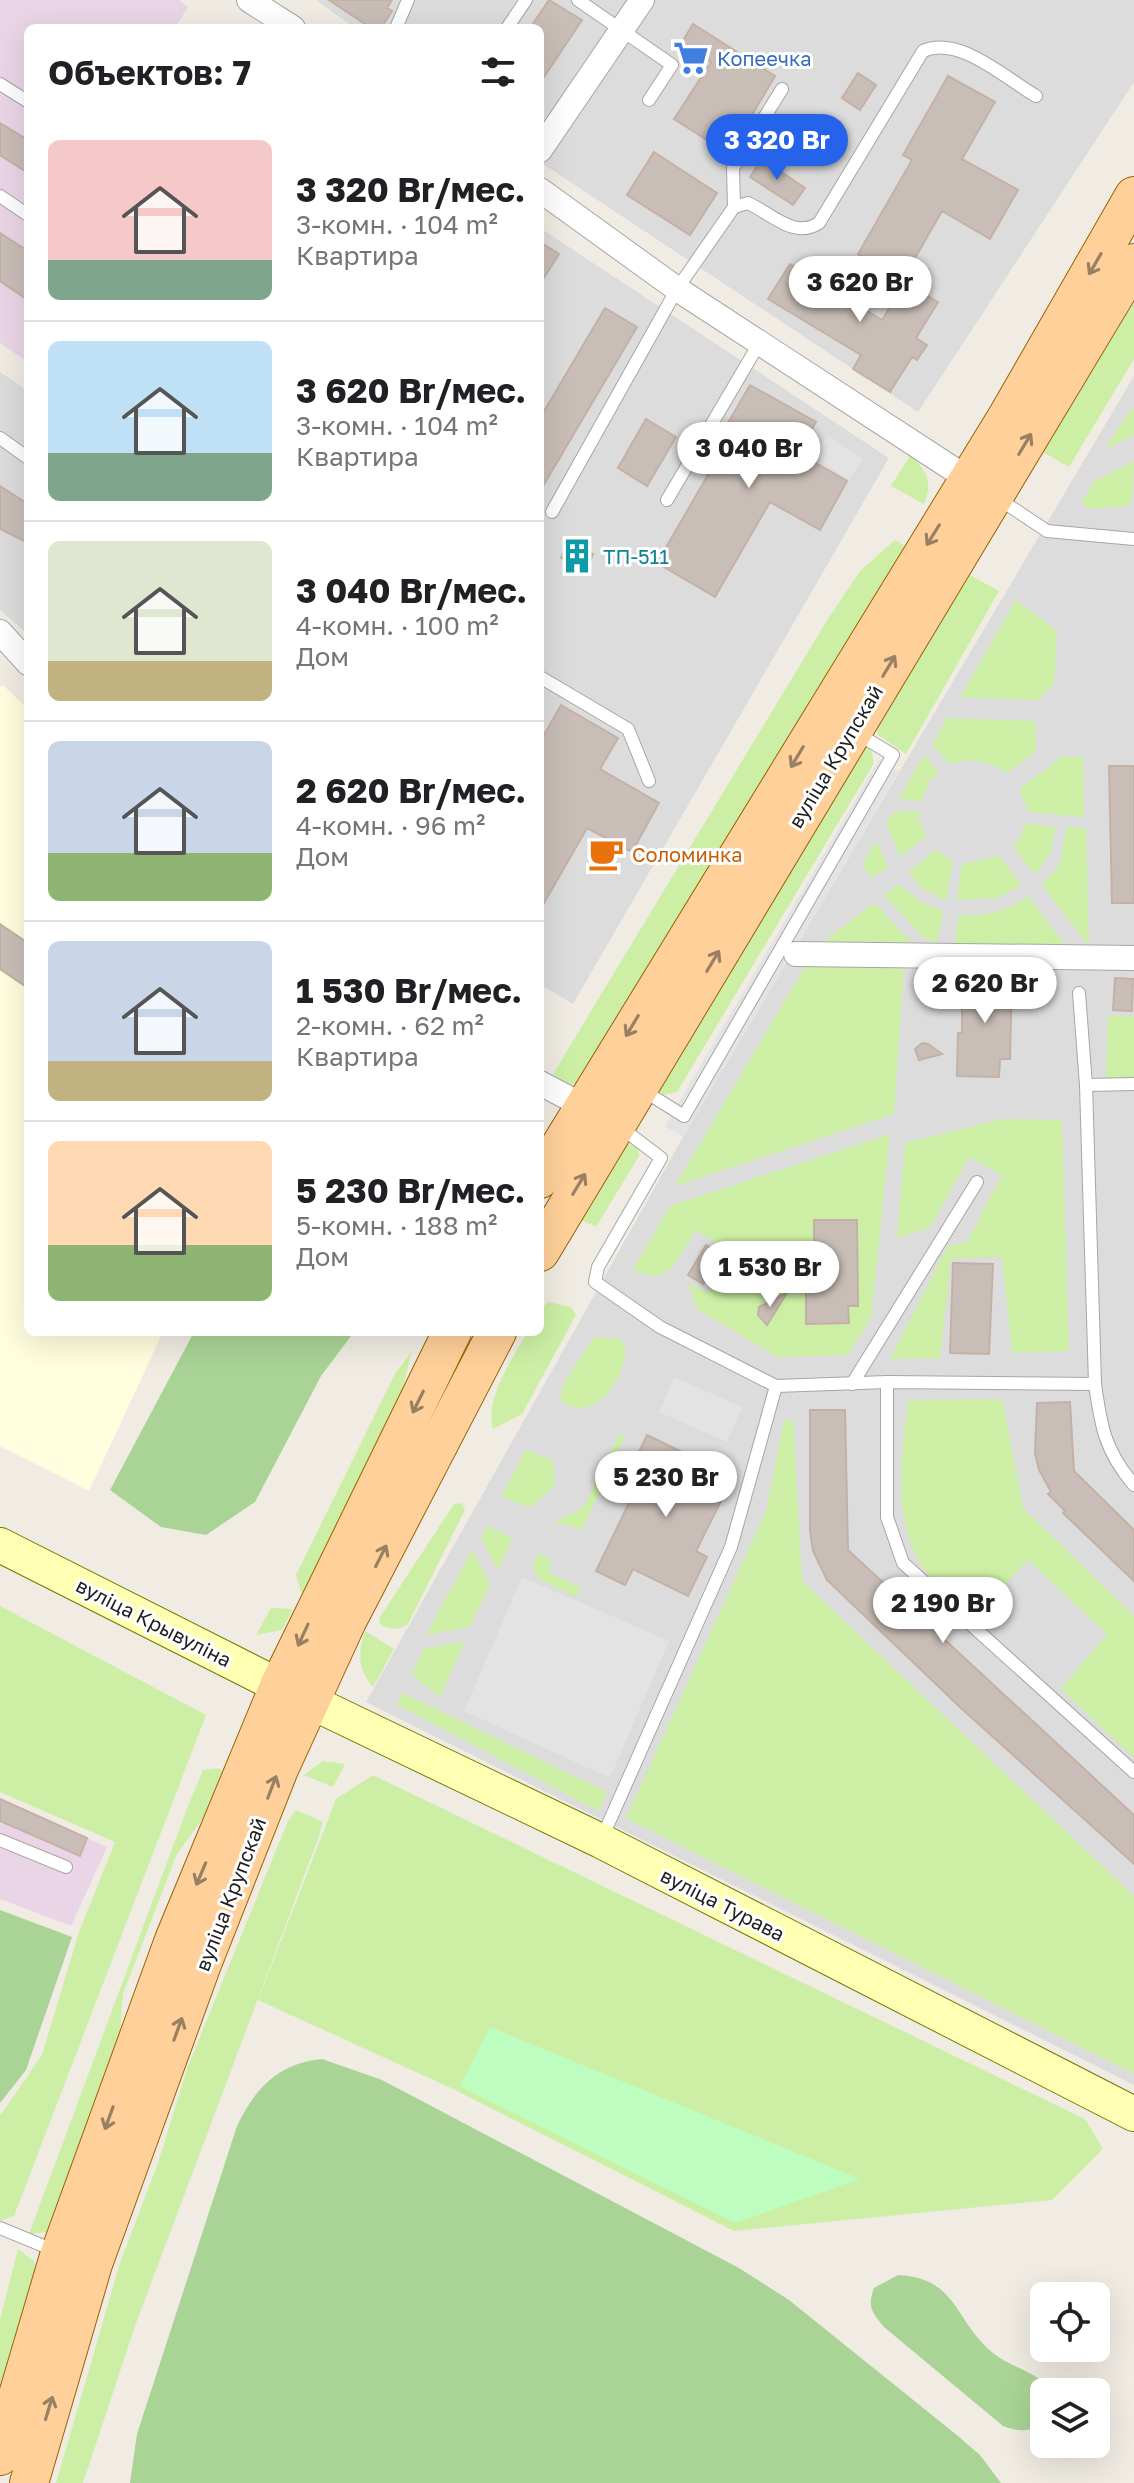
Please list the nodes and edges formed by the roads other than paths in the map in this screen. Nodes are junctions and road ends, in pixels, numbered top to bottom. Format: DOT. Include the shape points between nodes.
graph roads {
  1 [pos="249,0"];
  2 [pos="408,0"];
  3 [pos="526,0"];
  4 [pos="578,0"];
  5 [pos="642,0"];
  6 [pos="287,24"];
  7 [pos="398,24"];
  8 [pos="510,24"];
  9 [pos="622,30"];
  10 [pos="0,84"];
  11 [pos="782,89"];
  12 [pos="1036,96"];
  13 [pos="24,99"];
  14 [pos="649,100"];
  15 [pos="544,144"];
  16 [pos="544,193"];
  17 [pos="0,196"];
  18 [pos="1134,196"];
  19 [pos="734,207"];
  20 [pos="24,212"];
  21 [pos="1134,263"];
  22 [pos="677,289"];
  23 [pos="760,342"];
  24 [pos="0,438"];
  25 [pos="24,455"];
  26 [pos="982,488"];
  27 [pos="667,500"];
  28 [pos="552,512"];
  29 [pos="1134,539"];
  30 [pos="0,632"];
  31 [pos="24,659"];
  32 [pos="544,679"];
  33 [pos="851,729"];
  34 [pos="649,781"];
  35 [pos="796,954"];
  36 [pos="1134,958"];
  37 [pos="1079,993"];
  38 [pos="1134,1084"];
  39 [pos="544,1085"];
  40 [pos="1086,1085"];
  41 [pos="638,1087"];
  42 [pos="600,1115"];
  43 [pos="544,1175"];
  44 [pos="977,1182"];
  45 [pos="544,1243"];
  46 [pos="450,1336"];
  47 [pos="495,1336"];
  48 [pos="887,1382"];
  49 [pos="852,1384"];
  50 [pos="1095,1384"];
  51 [pos="776,1386"];
  52 [pos="1134,1485"];
  53 [pos="0,1545"];
  54 [pos="294,1692"];
  55 [pos="1134,1772"];
  56 [pos="0,1840"];
  57 [pos="601,1841"];
  58 [pos="66,1867"];
  59 [pos="1134,2114"];
  60 [pos="0,2228"];
  61 [pos="77,2258"];
  62 [pos="0,2456"];
  63 [pos="29,2483"];
  1 -- 6 [label="street"];
  2 -- 7 [label="lane"];
  3 -- 8 [label="lane"];
  4 -- 9 [label="lane"];
  5 -- 9 [label="street"];
  9 -- 14 [label="lane" via="672,65"];
  9 -- 15 [label="street"];
  10 -- 13 [label="lane"];
  11 -- 19 [label="lane" via="733,168"];
  12 -- 19 [label="lane" via="954,47 936,45 923,51 819,223 795,229 748,203"];
  16 -- 22 [label="street"];
  17 -- 20 [label="lane"];
  18 -- 26 [label="main road, вуліца Крупскай, one-way"];
  19 -- 22 [label="lane"];
  26 -- 21 [label="main road, вуліца Крупскай, one-way"];
  22 -- 23 [label="street"];
  22 -- 28 [label="lane"];
  23 -- 26 [label="street"];
  23 -- 27 [label="lane"];
  24 -- 25 [label="lane"];
  26 -- 29 [label="lane" via="1047,531"];
  33 -- 26 [label="main road, вуліца Крупскай, one-way"];
  26 -- 42 [label="main road, вуліца Крупскай, one-way"];
  30 -- 31 [label="street"];
  32 -- 34 [label="lane" via="628,729"];
  41 -- 33 [label="main road, вуліца Крупскай, one-way"];
  33 -- 41 [label="lane" via="893,755 684,1116"];
  35 -- 36 [label="street"];
  37 -- 40 [label="lane"];
  38 -- 40 [label="lane"];
  39 -- 42 [label="street"];
  40 -- 50 [label="lane"];
  41 -- 42 [label="main road, вуліца Крупскай"];
  42 -- 43 [label="main road, вуліца Крупскай"];
  45 -- 42 [label="main road, вуліца Крупскай, one-way"];
  42 -- 51 [label="lane" via="661,1158 598,1267 595,1282 660,1327"];
  44 -- 49 [label="lane"];
  46 -- 54 [label="main road, вуліца Крупскай, one-way"];
  54 -- 47 [label="main road, вуліца Крупскай, one-way"];
  48 -- 49 [label="lane"];
  48 -- 50 [label="lane"];
  48 -- 55 [label="lane" via="887,1517 903,1563"];
  49 -- 51 [label="lane"];
  50 -- 52 [label="lane" via="1102,1432 1114,1462"];
  51 -- 57 [label="lane" via="731,1547"];
  53 -- 54 [label="main road, вуліца Крывуліна"];
  54 -- 57 [label="main road, вуліца Турава"];
  54 -- 61 [label="main road, вуліца Крупскай" via="202,1964"];
  56 -- 58 [label="lane"];
  57 -- 59 [label="main road, вуліца Турава"];
  60 -- 61 [label="lane"];
  61 -- 62 [label="main road, вуліца Крупскай"];
  63 -- 61 [label="main road, вуліца Крупскай, one-way"];
}
